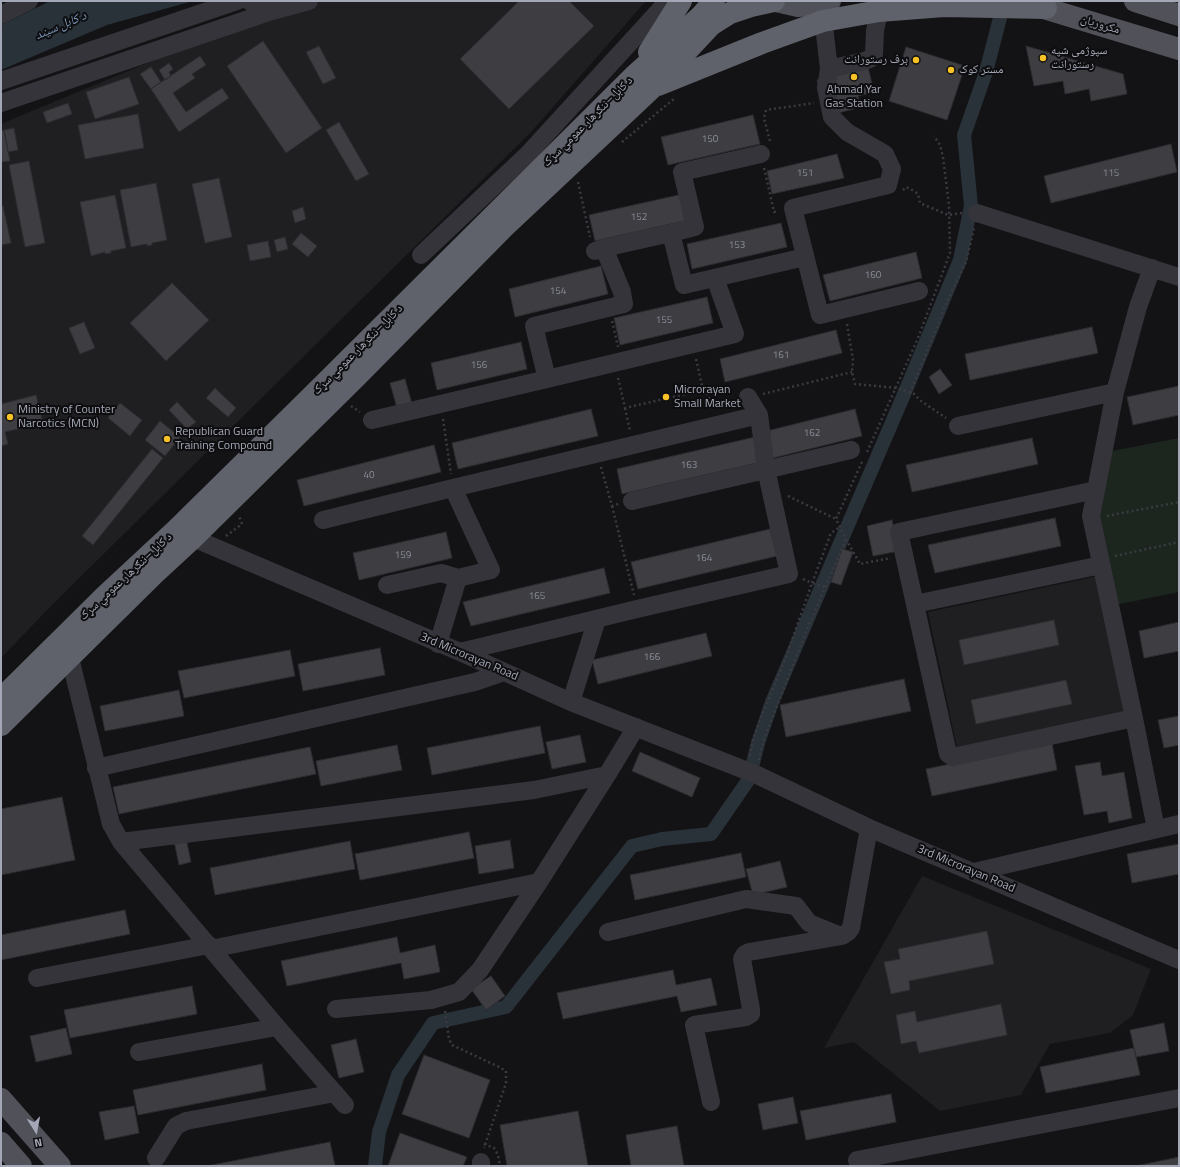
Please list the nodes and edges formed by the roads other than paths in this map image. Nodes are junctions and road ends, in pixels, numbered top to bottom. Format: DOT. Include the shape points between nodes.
graph roads {
  1 [pos="29,1"];
  2 [pos="237,1"];
  3 [pos="249,1"];
  4 [pos="309,1"];
  5 [pos="668,1"];
  6 [pos="682,1"];
  7 [pos="714,1"];
  8 [pos="775,1"];
  9 [pos="1021,1"];
  10 [pos="1134,1"];
  11 [pos="1046,8"];
  12 [pos="825,9"];
  13 [pos="272,11"];
  14 [pos="879,11"];
  15 [pos="1,15"];
  16 [pos="1179,15"];
  17 [pos="1179,49"];
  18 [pos="829,69"];
  19 [pos="634,76"];
  20 [pos="1,81"];
  21 [pos="653,87"];
  22 [pos="1,103"];
  23 [pos="761,154"];
  24 [pos="977,213"];
  25 [pos="671,233"];
  26 [pos="421,255"];
  27 [pos="805,257"];
  28 [pos="1152,268"];
  29 [pos="1179,277"];
  30 [pos="715,278"];
  31 [pos="918,291"];
  32 [pos="547,379"];
  33 [pos="1115,392"];
  34 [pos="748,397"];
  35 [pos="759,415"];
  36 [pos="372,420"];
  37 [pos="958,426"];
  38 [pos="851,450"];
  39 [pos="766,469"];
  40 [pos="453,488"];
  41 [pos="1096,490"];
  42 [pos="632,501"];
  43 [pos="323,520"];
  44 [pos="193,538"];
  45 [pos="1105,561"];
  46 [pos="458,578"];
  47 [pos="387,585"];
  48 [pos="915,604"];
  49 [pos="597,619"];
  50 [pos="438,644"];
  51 [pos="460,652"];
  52 [pos="70,658"];
  53 [pos="504,672"];
  54 [pos="1,698"];
  55 [pos="571,702"];
  56 [pos="1134,718"];
  57 [pos="1,725"];
  58 [pos="636,727"];
  59 [pos="96,768"];
  60 [pos="607,775"];
  61 [pos="1179,824"];
  62 [pos="869,828"];
  63 [pos="1156,829"];
  64 [pos="121,842"];
  65 [pos="974,872"];
  66 [pos="539,882"];
  67 [pos="608,932"];
  68 [pos="842,936"];
  69 [pos="210,947"];
  70 [pos="1179,960"];
  71 [pos="37,978"];
  72 [pos="336,1009"];
  73 [pos="277,1027"];
  74 [pos="139,1052"];
  75 [pos="1179,1098"];
  76 [pos="1,1099"];
  77 [pos="711,1102"];
  78 [pos="1,1143"];
  79 [pos="156,1158"];
  80 [pos="857,1160"];
  81 [pos="21,1166"];
  82 [pos="60,1166"];
  1 -- 15 [label="street"];
  2 -- 20 [label="street"];
  3 -- 13 [label="street"];
  4 -- 13 [label="street"];
  5 -- 26 [label="street" via="528,154"];
  6 -- 19 [label="highway"];
  7 -- 19 [label="highway, د کابل–ننګرهار عمومي سړک" via="701,16"];
  8 -- 12 [label="main road"];
  8 -- 21 [label="highway, د کابل–ننګرهار عمومي سړک" via="730,13 711,25"];
  9 -- 11 [label="main road, مکروریان"];
  10 -- 16 [label="main road"];
  11 -- 14 [label="highway" via="944,6"];
  11 -- 17 [label="main road, مکروریان"];
  12 -- 14 [label="highway"];
  12 -- 18 [label="street"];
  12 -- 21 [label="highway" via="762,43"];
  13 -- 22 [label="street"];
  14 -- 18 [label="street" via="874,54 870,59"];
  18 -- 27 [label="street" via="826,88 832,117 847,132 885,154 892,169 888,185 793,208"];
  19 -- 54 [label="highway, د کابل–ننګرهار عمومي سړک" via="176,530"];
  21 -- 44 [label="highway, د کابل–ننګرهار عمومي سړک" via="504,227"];
  23 -- 25 [label="street" via="682,172 695,227"];
  24 -- 28 [label="street"];
  25 -- 30 [label="street" via="684,285"];
  25 -- 32 [label="street" via="599,249 622,292 624,304 534,326"];
  27 -- 30 [label="street"];
  27 -- 31 [label="street" via="820,315"];
  28 -- 29 [label="street"];
  28 -- 33 [label="street" via="1138,307"];
  30 -- 32 [label="street" via="735,334 692,344 619,370"];
  32 -- 36 [label="street"];
  33 -- 37 [label="street"];
  33 -- 41 [label="street"];
  34 -- 35 [label="street"];
  35 -- 39 [label="street"];
  35 -- 40 [label="street"];
  38 -- 39 [label="street"];
  39 -- 42 [label="street"];
  39 -- 49 [label="street" via="789,574"];
  40 -- 43 [label="street"];
  40 -- 46 [label="street" via="491,570"];
  41 -- 45 [label="street" via="1091,516"];
  41 -- 48 [label="street" via="899,532"];
  44 -- 50 [label="street, 3rd Microrayan Road"];
  44 -- 52 [label="highway, د کابل–ننګرهار عمومي سړک"];
  45 -- 48 [label="street"];
  45 -- 56 [label="street"];
  46 -- 47 [label="street" via="441,573"];
  46 -- 50 [label="street"];
  48 -- 56 [label="street" via="948,754 953,756"];
  49 -- 51 [label="street"];
  49 -- 55 [label="street"];
  50 -- 51 [label="street, 3rd Microrayan Road"];
  51 -- 53 [label="street, 3rd Microrayan Road"];
  52 -- 57 [label="highway, د کابل–ننګرهار عمومي سړک"];
  52 -- 59 [label="street"];
  53 -- 55 [label="street, 3rd Microrayan Road"];
  53 -- 59 [label="street" via="475,682"];
  55 -- 58 [label="street, 3rd Microrayan Road"];
  56 -- 63 [label="street"];
  58 -- 60 [label="street"];
  58 -- 62 [label="street, 3rd Microrayan Road" via="751,772"];
  59 -- 64 [label="street" via="111,824"];
  60 -- 64 [label="street" via="534,790"];
  60 -- 66 [label="street"];
  61 -- 63 [label="street"];
  62 -- 65 [label="street, 3rd Microrayan Road"];
  62 -- 68 [label="street" via="851,928"];
  63 -- 65 [label="street"];
  64 -- 69 [label="street"];
  65 -- 70 [label="street, 3rd Microrayan Road"];
  66 -- 69 [label="street"];
  66 -- 72 [label="street" via="480,970 458,992 431,1000"];
  67 -- 68 [label="street" via="746,899 796,906 810,923"];
  68 -- 77 [label="street" via="745,954 742,959 751,1014 694,1025"];
  69 -- 71 [label="street"];
  69 -- 73 [label="street"];
  73 -- 74 [label="street"];
  73 -- 79 [label="street" via="340,1099 186,1121 176,1126"];
  75 -- 80 [label="street"];
  76 -- 82 [label="main road"];
  78 -- 81 [label="main road"];
}
